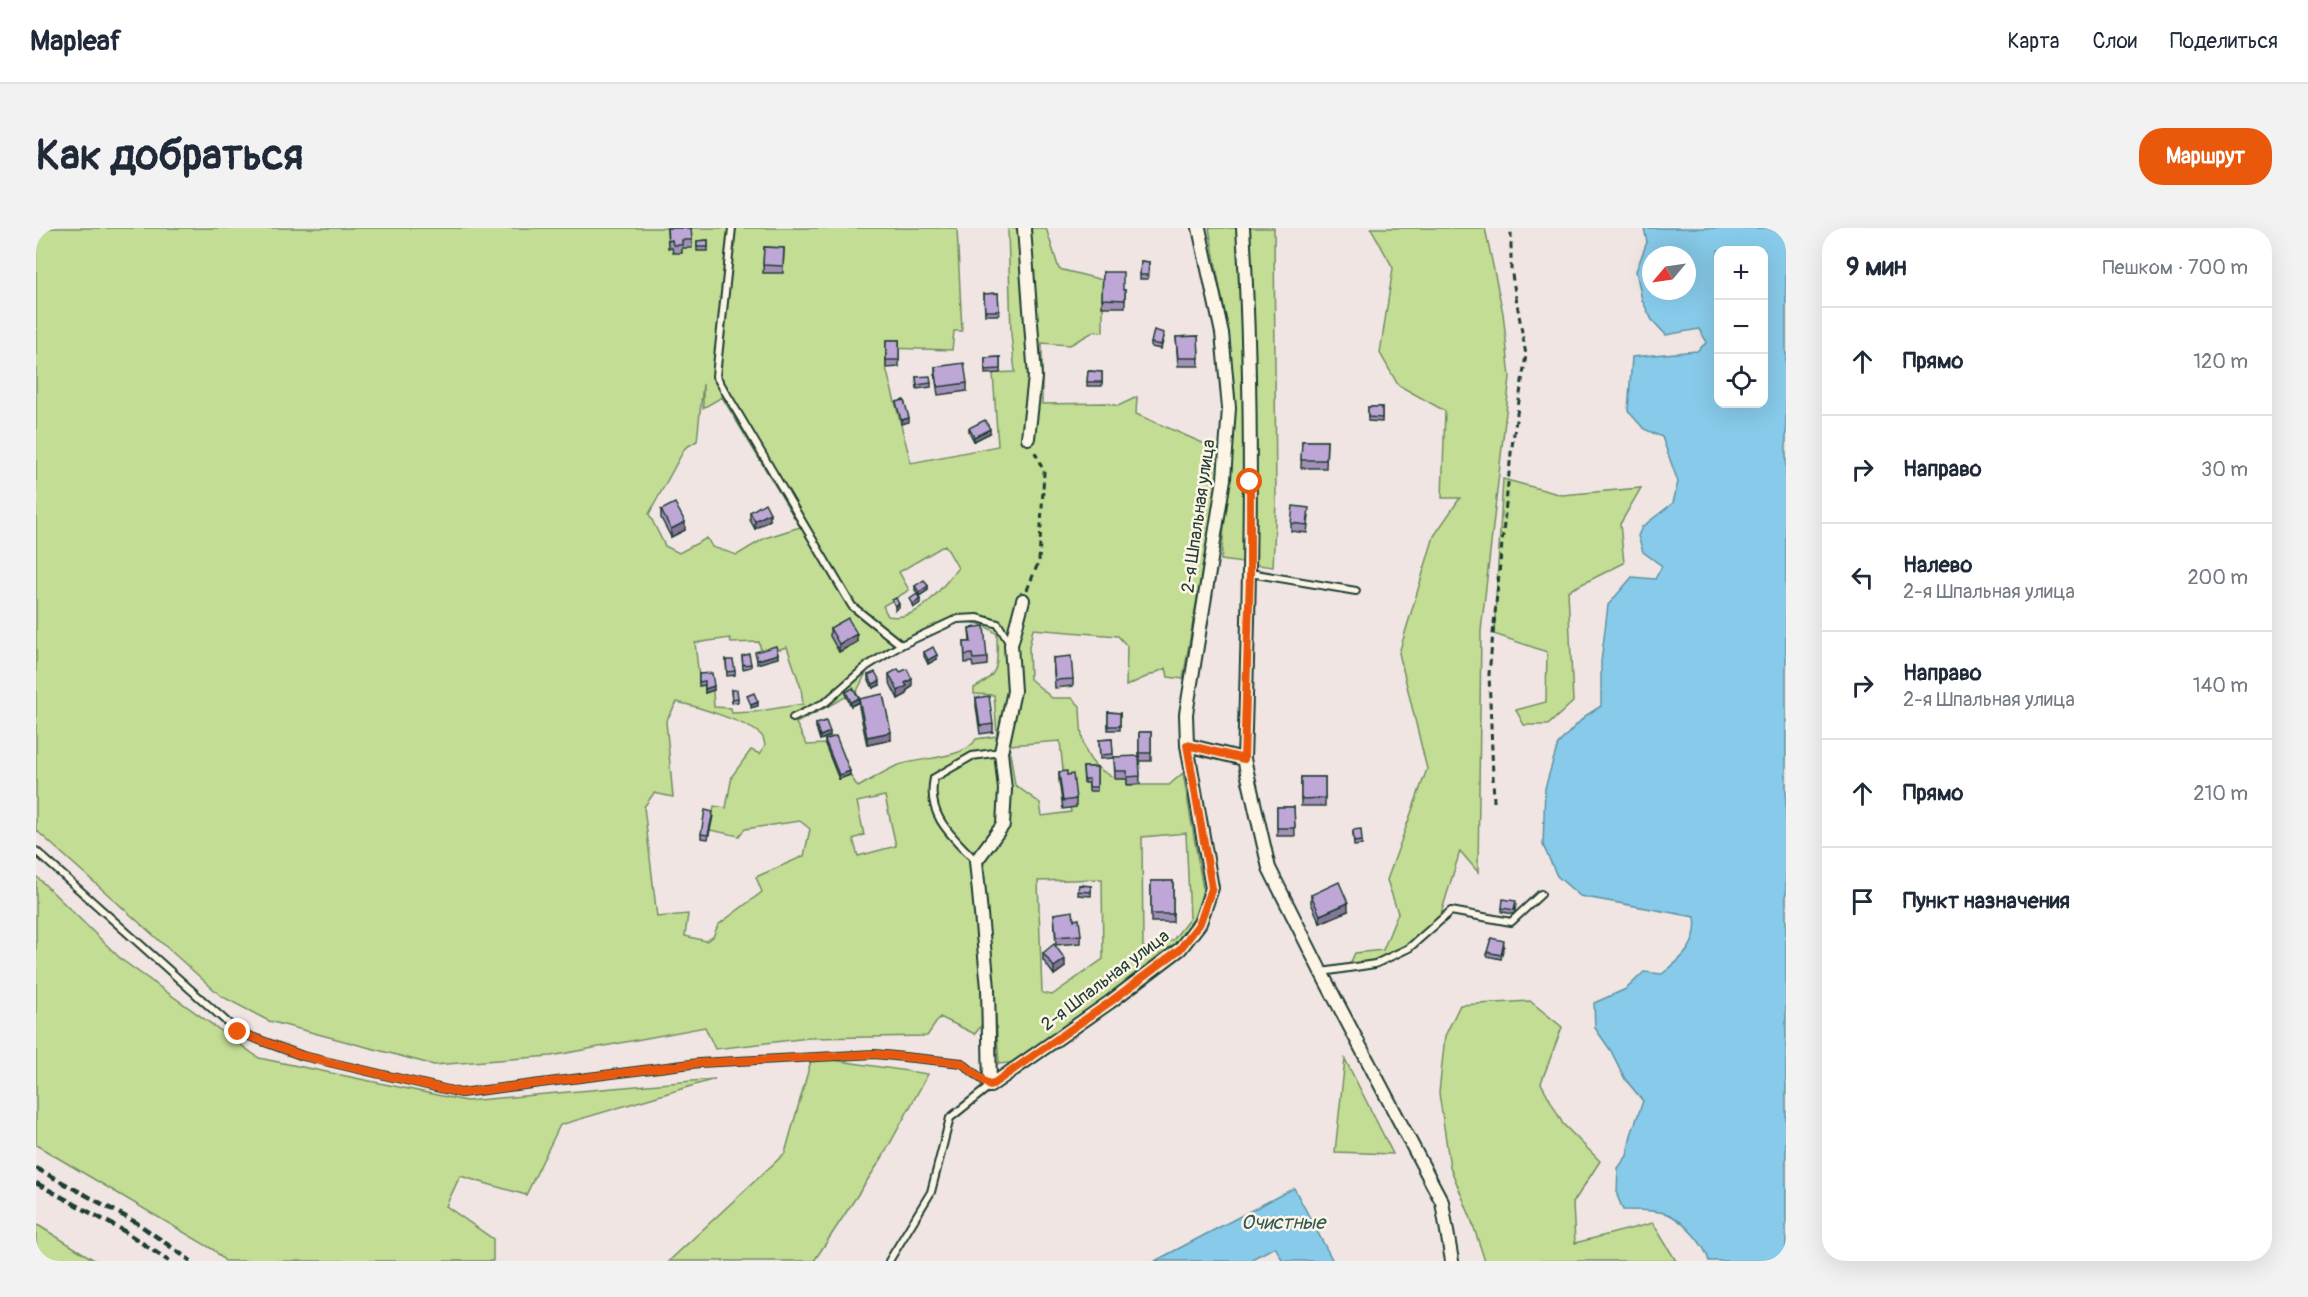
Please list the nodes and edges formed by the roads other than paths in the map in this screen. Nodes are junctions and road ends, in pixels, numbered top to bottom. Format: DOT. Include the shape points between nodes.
graph roads {
  1 [pos="732,228"];
  2 [pos="1024,228"];
  3 [pos="1198,228"];
  4 [pos="1243,228"];
  5 [pos="1028,438"];
  6 [pos="1250,573"];
  7 [pos="1356,591"];
  8 [pos="1023,600"];
  9 [pos="902,645"];
  10 [pos="1011,645"];
  11 [pos="794,718"];
  12 [pos="1187,745"];
  13 [pos="1001,752"];
  14 [pos="1244,759"];
  15 [pos="36,851"];
  16 [pos="976,861"];
  17 [pos="1540,894"];
  18 [pos="1321,972"];
  19 [pos="990,1086"];
  20 [pos="889,1261"];
  21 [pos="1452,1261"];
  1 -- 9 [label="lane" via="716,376 852,606"];
  2 -- 5 [label="street" via="1035,377"];
  3 -- 12 [label="street, 2-я Шпальная улица" via="1222,333 1229,408 1224,479 1186,714"];
  4 -- 6 [label="street" via="1249,340"];
  6 -- 7 [label="lane"];
  6 -- 14 [label="street"];
  8 -- 10 [label="street"];
  9 -- 10 [label="lane" via="957,619 978,618 998,624"];
  9 -- 11 [label="lane" via="867,666 826,702"];
  10 -- 13 [label="street" via="1014,691"];
  12 -- 14 [label="street"];
  12 -- 19 [label="street, 2-я Шпальная улица" via="1212,888 1200,923 1172,956"];
  13 -- 16 [label="street" via="1003,825"];
  13 -- 16 [label="lane" via="972,756 934,778 931,793 942,826"];
  14 -- 18 [label="street" via="1269,868"];
  15 -- 19 [label="lane" via="238,1032 303,1056 461,1093 699,1063 875,1054 962,1063"];
  16 -- 19 [label="street" via="988,988"];
  17 -- 18 [label="lane" via="1511,922 1451,910 1409,948 1375,964"];
  18 -- 21 [label="street" via="1442,1202"];
  19 -- 20 [label="lane" via="950,1118 930,1192"];
}
